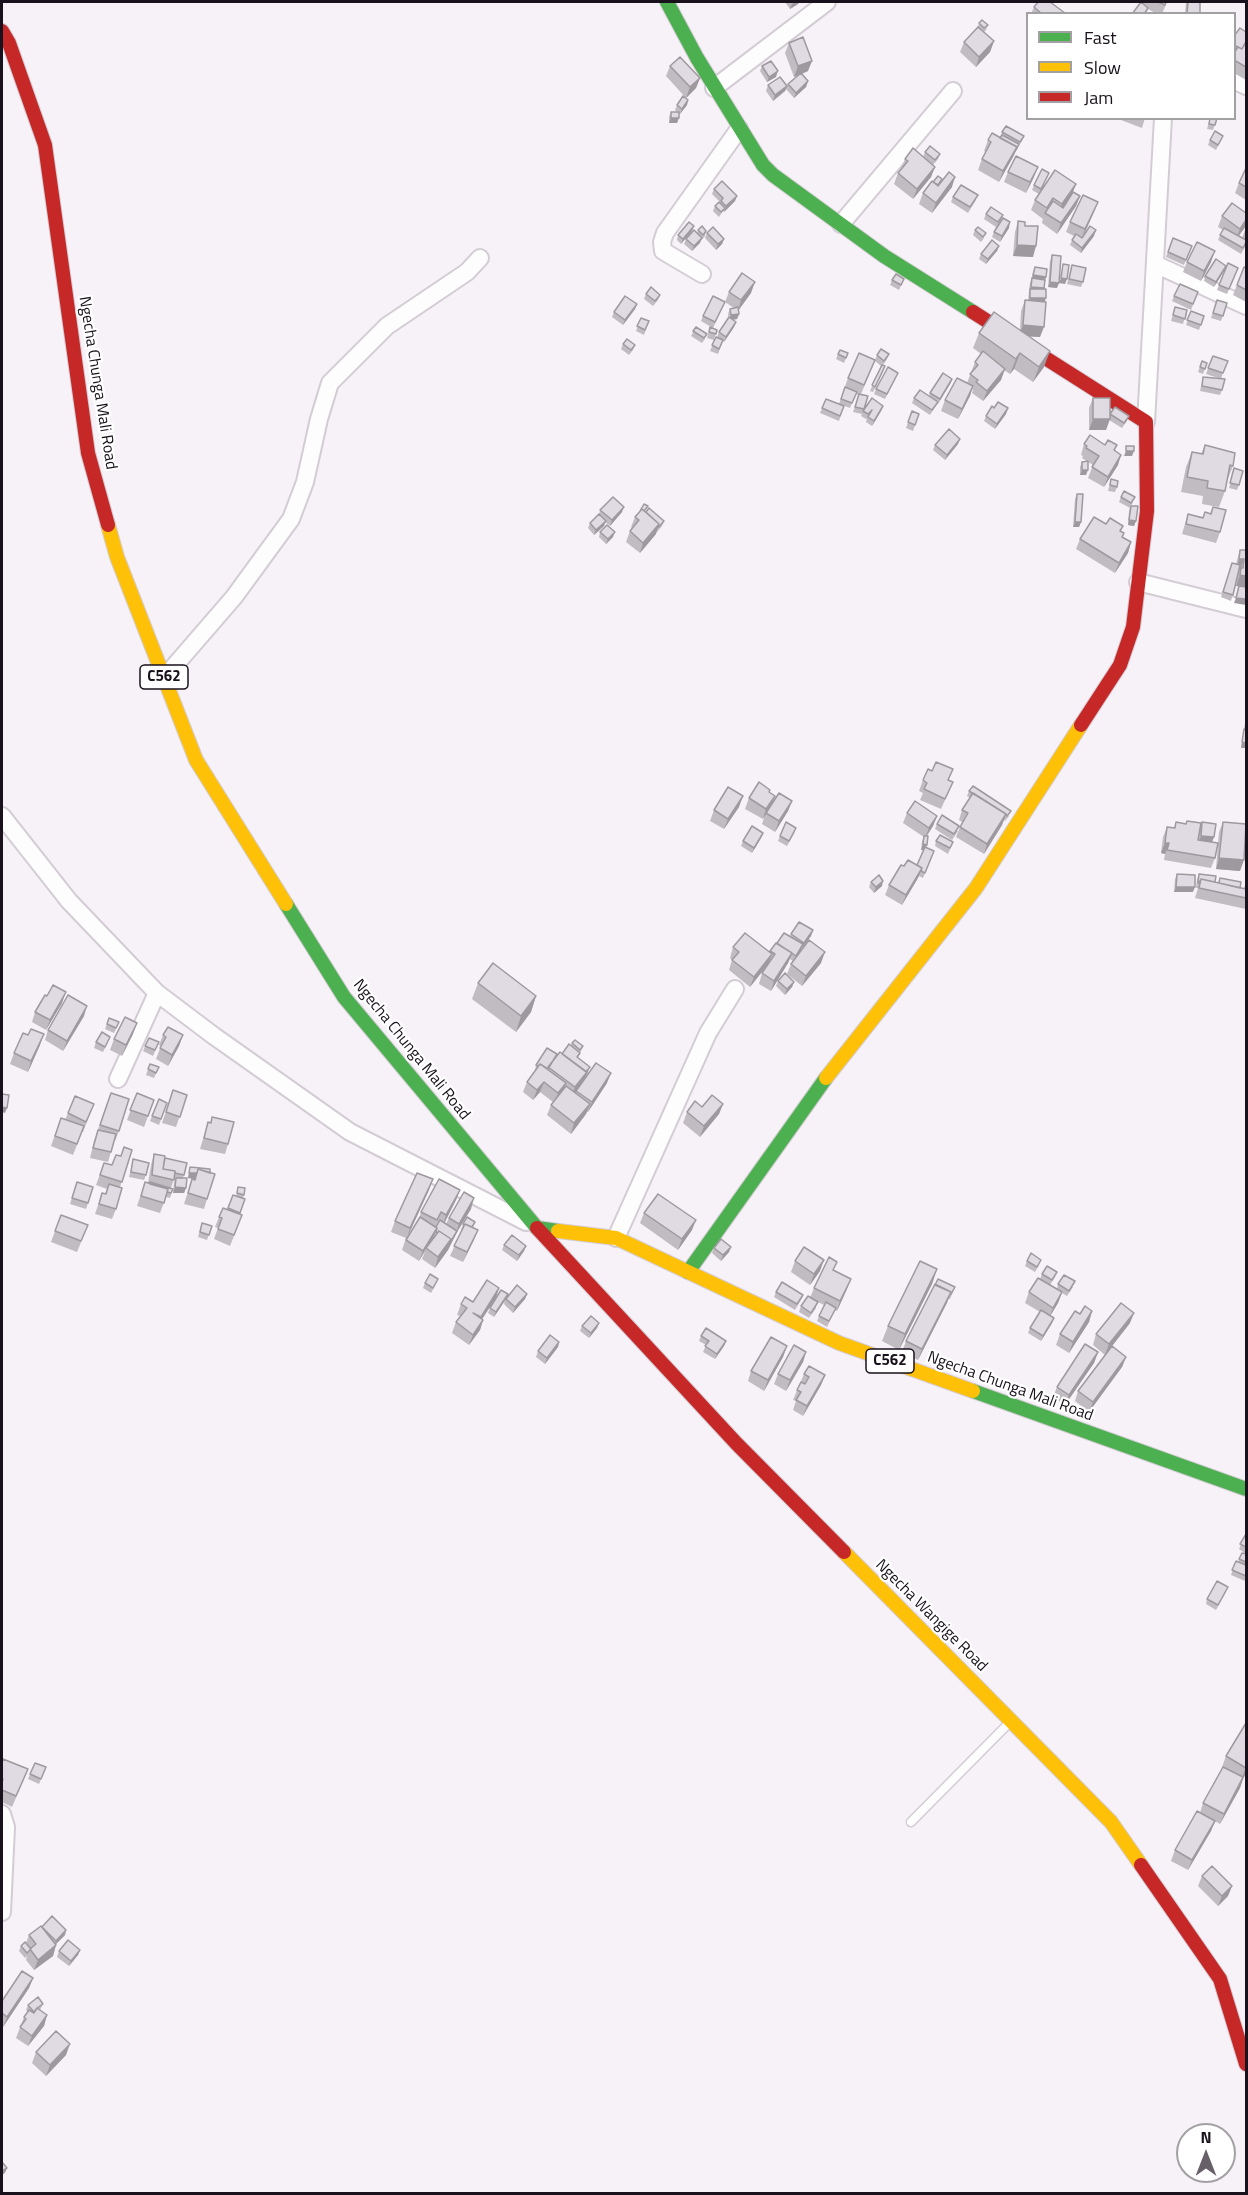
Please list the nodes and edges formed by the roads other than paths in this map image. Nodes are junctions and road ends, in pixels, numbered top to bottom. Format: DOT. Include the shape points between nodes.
graph roads {
  1 [pos="667,2"];
  2 [pos="827,2"];
  3 [pos="2,31"];
  4 [pos="714,88"];
  5 [pos="953,91"];
  6 [pos="1163,120"];
  7 [pos="739,129"];
  8 [pos="841,224"];
  9 [pos="480,258"];
  10 [pos="1155,264"];
  11 [pos="702,273"];
  12 [pos="1246,306"];
  13 [pos="1146,422"];
  14 [pos="1138,582"];
  15 [pos="1246,609"];
  16 [pos="164,678"];
  17 [pos="2,816"];
  18 [pos="735,989"];
  19 [pos="157,993"];
  20 [pos="118,1079"];
  21 [pos="537,1228"];
  22 [pos="616,1238"];
  23 [pos="688,1272"];
  24 [pos="1246,1489"];
  25 [pos="1011,1721"];
  26 [pos="2,1814"];
  27 [pos="911,1822"];
  28 [pos="2,1912"];
  29 [pos="1246,2064"];
  1 -- 4 [label="street"];
  2 -- 4 [label="street"];
  3 -- 16 [label="street, Ngecha Chunga Mali Road / C562" via="45,145 88,453 117,557"];
  4 -- 7 [label="street"];
  5 -- 8 [label="street"];
  6 -- 10 [label="street"];
  7 -- 8 [label="street" via="763,165"];
  7 -- 11 [label="street" via="662,242 663,251"];
  8 -- 13 [label="street" via="884,256"];
  9 -- 16 [label="street" via="460,277 387,326 330,383 305,482 291,519 234,597"];
  10 -- 12 [label="street"];
  10 -- 13 [label="street"];
  13 -- 14 [label="street" via="1146,511"];
  14 -- 15 [label="street"];
  14 -- 23 [label="street" via="1133,627 1120,665 976,888 807,1103"];
  16 -- 21 [label="street, Ngecha Chunga Mali Road / C562" via="196,760 344,997"];
  17 -- 19 [label="street" via="69,901"];
  18 -- 22 [label="street" via="708,1033"];
  19 -- 20 [label="street"];
  19 -- 21 [label="street" via="350,1132"];
  21 -- 22 [label="street, Ngecha Chunga Mali Road / C562"];
  21 -- 25 [label="street, Ngecha Wangige Road" via="736,1443"];
  22 -- 23 [label="street, Ngecha Chunga Mali Road / C562"];
  23 -- 24 [label="street, Ngecha Chunga Mali Road / C562" via="839,1343"];
  25 -- 27 [label="lane"];
  25 -- 29 [label="street, Ngecha Wangige Road" via="1111,1822 1220,1979"];
  26 -- 28 [label="street" via="6,1827"];
}
